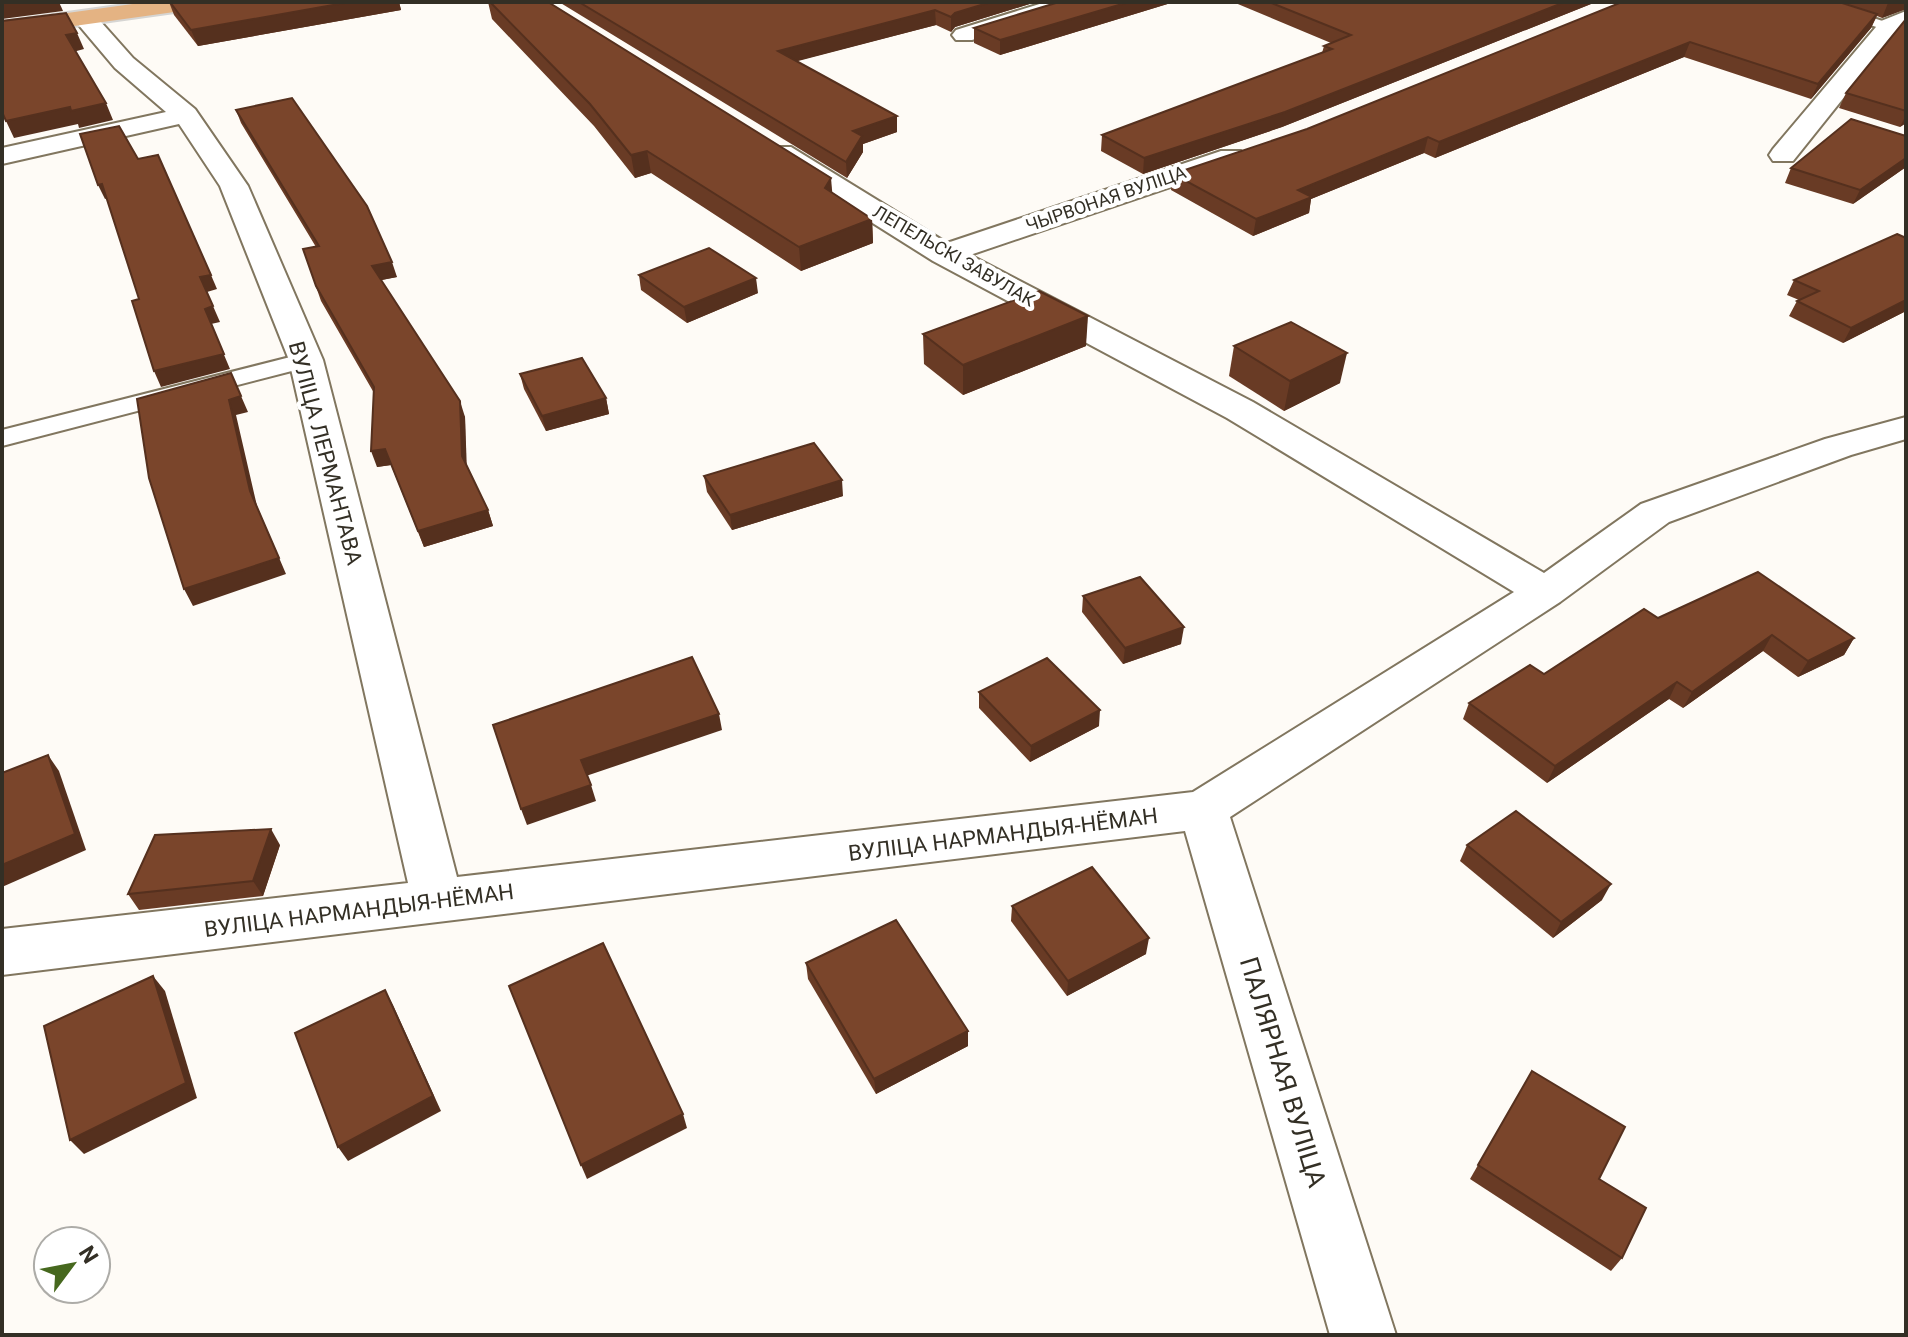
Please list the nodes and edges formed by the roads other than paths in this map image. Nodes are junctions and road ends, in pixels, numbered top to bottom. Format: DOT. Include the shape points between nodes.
graph roads {
  1 [pos="196,2"];
  2 [pos="1069,2"];
  3 [pos="1806,2"];
  4 [pos="85,18"];
  5 [pos="1898,22"];
  6 [pos="2,29"];
  7 [pos="964,35"];
  8 [pos="186,115"];
  9 [pos="754,136"];
  10 [pos="1262,146"];
  11 [pos="1783,155"];
  12 [pos="2,156"];
  13 [pos="944,254"];
  14 [pos="306,360"];
  15 [pos="1906,428"];
  16 [pos="2,438"];
  17 [pos="1545,592"];
  18 [pos="1203,810"];
  19 [pos="438,902"];
  20 [pos="2,952"];
  21 [pos="1363,1335"];
  1 -- 4 [label="main road"];
  2 -- 7 [label="street"];
  3 -- 5 [label="lane"];
  4 -- 6 [label="main road"];
  4 -- 8 [label="street, ВУЛІЦА ЛЕРМАНТАВА" via="124,63"];
  5 -- 11 [label="street"];
  8 -- 12 [label="street"];
  8 -- 14 [label="street, ВУЛІЦА ЛЕРМАНТАВА" via="234,186"];
  9 -- 13 [label="street, ЛЕПЕЛЬСКІ ЗАВУЛАК"];
  10 -- 13 [label="street, ЧЫРВОНАЯ ВУЛІЦА"];
  13 -- 17 [label="street, ЛЕПЕЛЬСКІ ЗАВУЛАК" via="1240,410"];
  14 -- 16 [label="lane"];
  14 -- 19 [label="street, ВУЛІЦА ЛЕРМАНТАВА"];
  15 -- 17 [label="street, ВУЛІЦА НАРМАНДЫЯ-НЁМАН" via="1655,513"];
  17 -- 18 [label="street, ВУЛІЦА НАРМАНДЫЯ-НЁМАН"];
  18 -- 19 [label="street, ВУЛІЦА НАРМАНДЫЯ-НЁМАН"];
  18 -- 21 [label="street, ПАЛЯРНАЯ ВУЛІЦА"];
  19 -- 20 [label="street, ВУЛІЦА НАРМАНДЫЯ-НЁМАН"];
}
